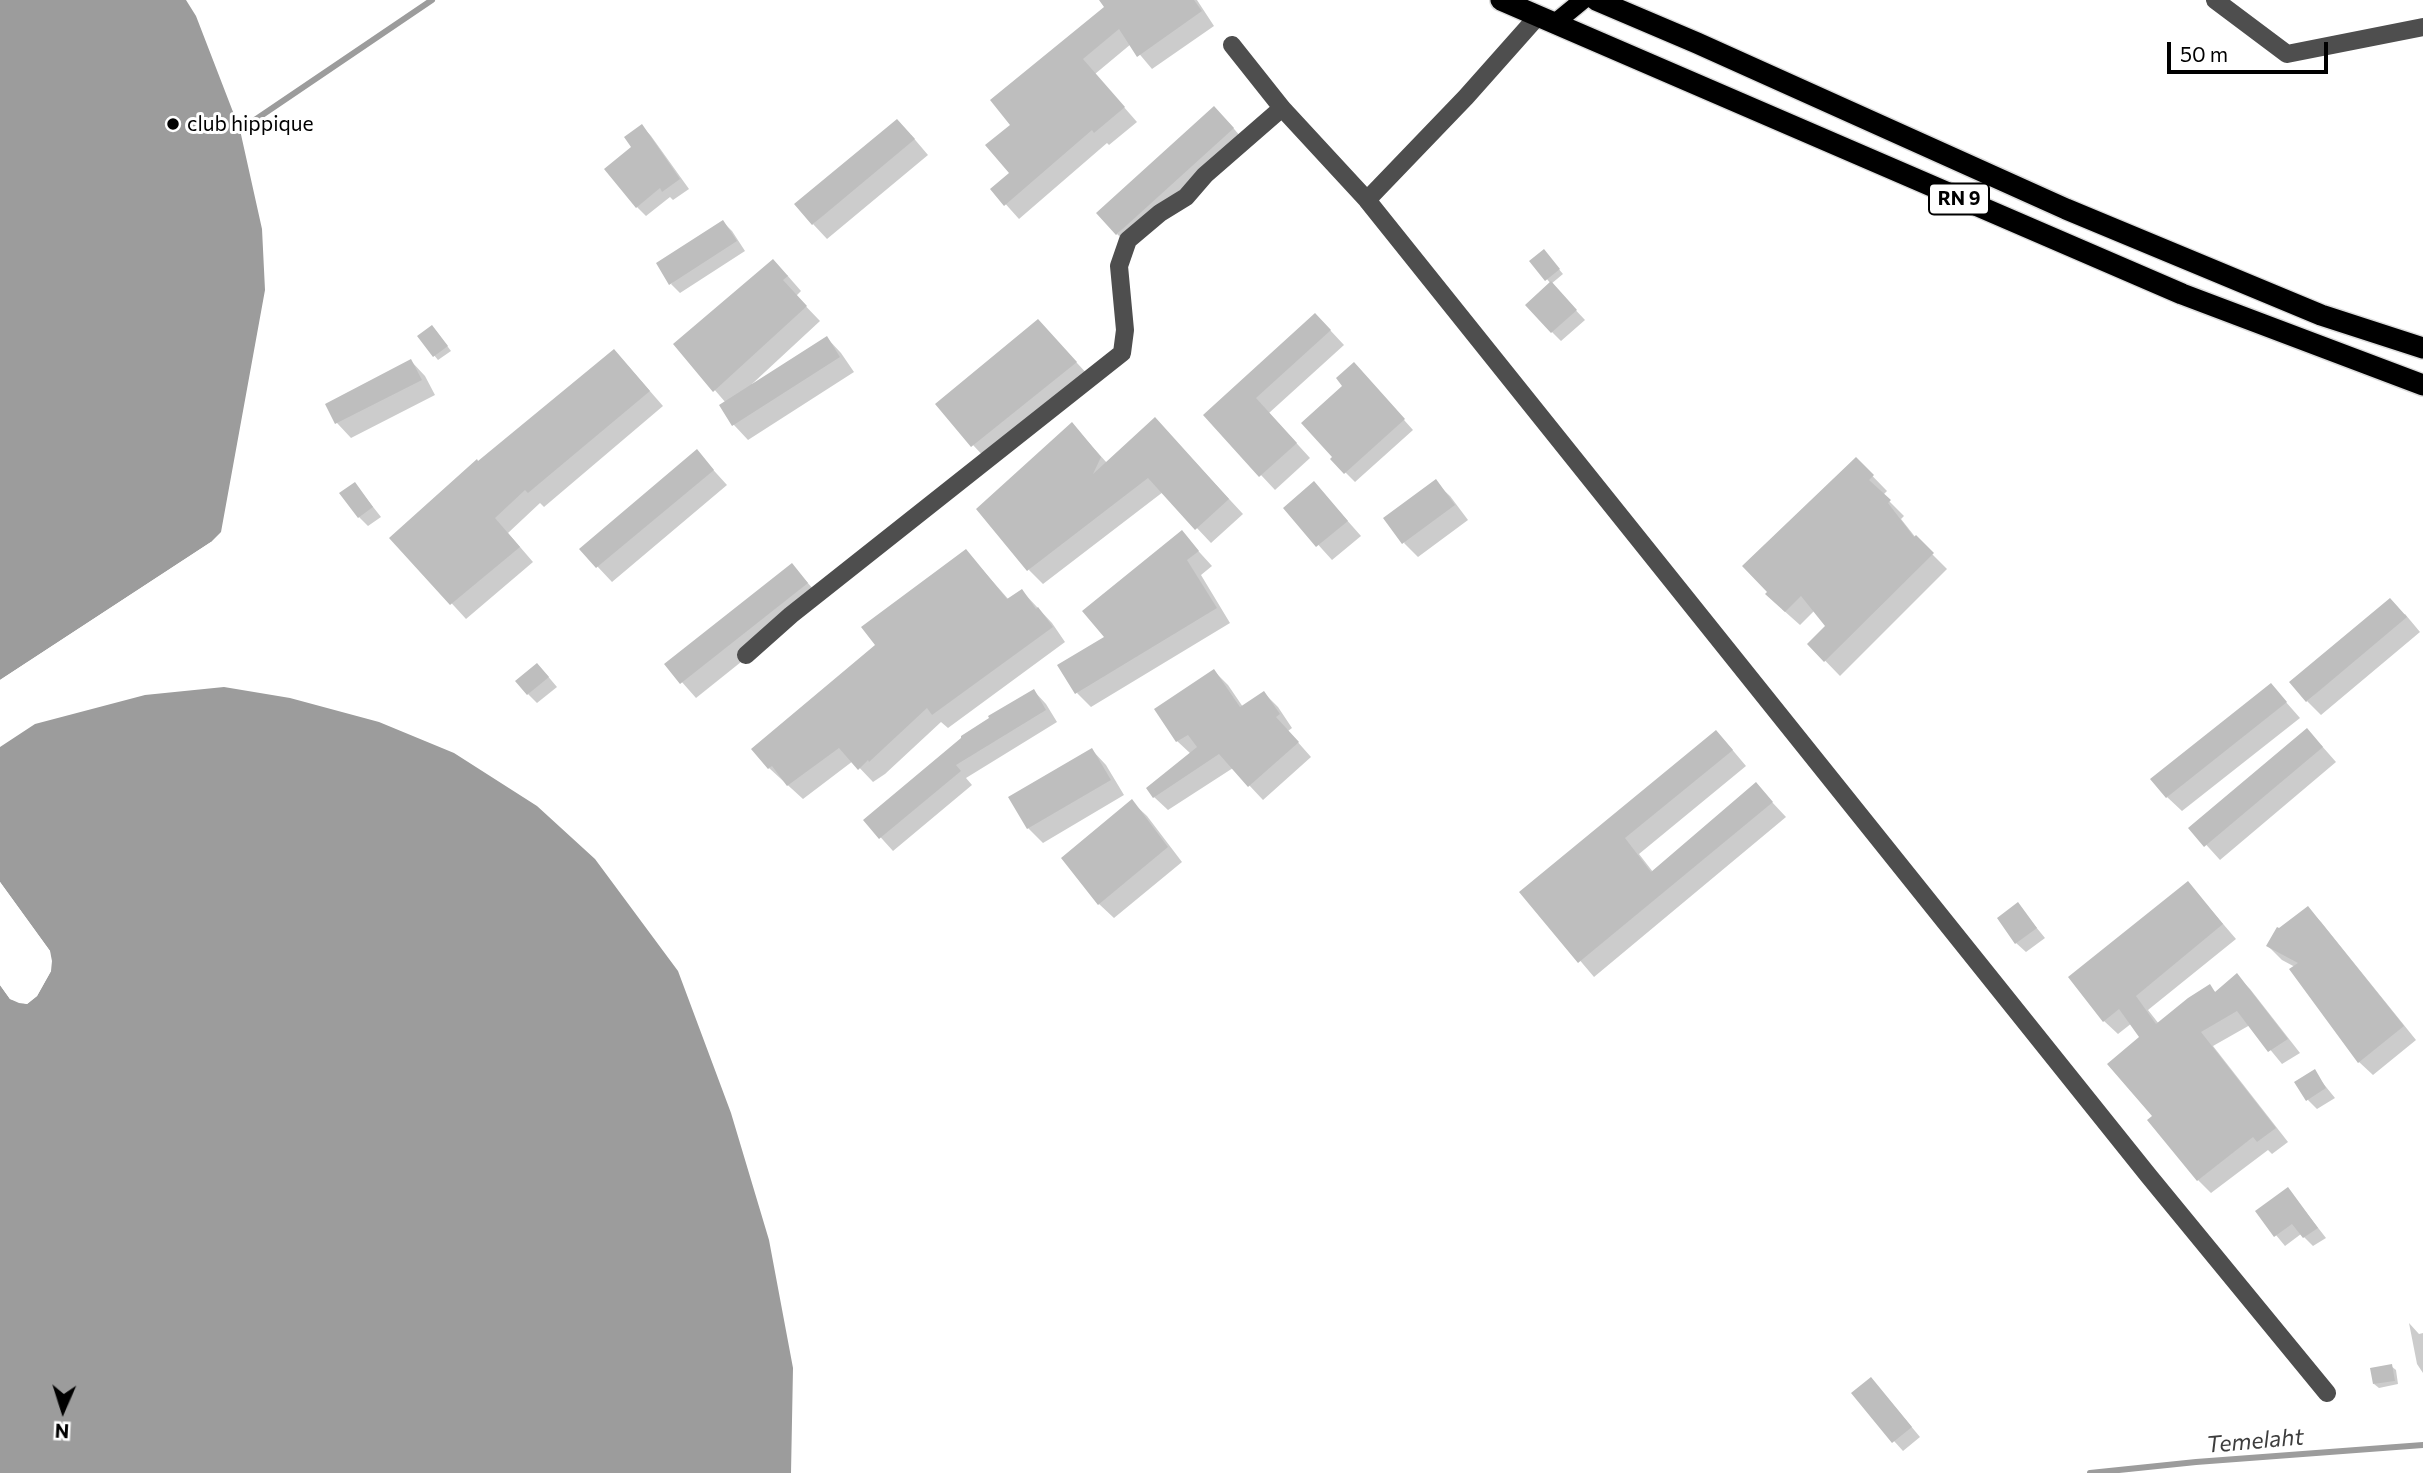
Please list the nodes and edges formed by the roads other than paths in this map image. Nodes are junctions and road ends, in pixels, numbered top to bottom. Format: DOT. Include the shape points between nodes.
graph roads {
  1 [pos="1501,0"];
  2 [pos="1583,0"];
  3 [pos="1596,0"];
  4 [pos="2215,0"];
  5 [pos="1546,20"];
  6 [pos="2423,27"];
  7 [pos="1232,45"];
  8 [pos="1282,108"];
  9 [pos="1367,200"];
  10 [pos="2423,348"];
  11 [pos="2423,385"];
  12 [pos="746,655"];
  13 [pos="2326,1393"];
  1 -- 5 [label="highway, RN 9"];
  2 -- 5 [label="main road"];
  3 -- 10 [label="highway, RN 9" via="2066,209 2321,315"];
  4 -- 6 [label="street" via="2287,54"];
  5 -- 9 [label="street"];
  5 -- 11 [label="highway, RN 9" via="2182,293"];
  7 -- 8 [label="street"];
  8 -- 9 [label="street"];
  8 -- 12 [label="street" via="1186,197 1128,240 1119,266 1125,330 1122,353"];
  9 -- 13 [label="street"];
}
